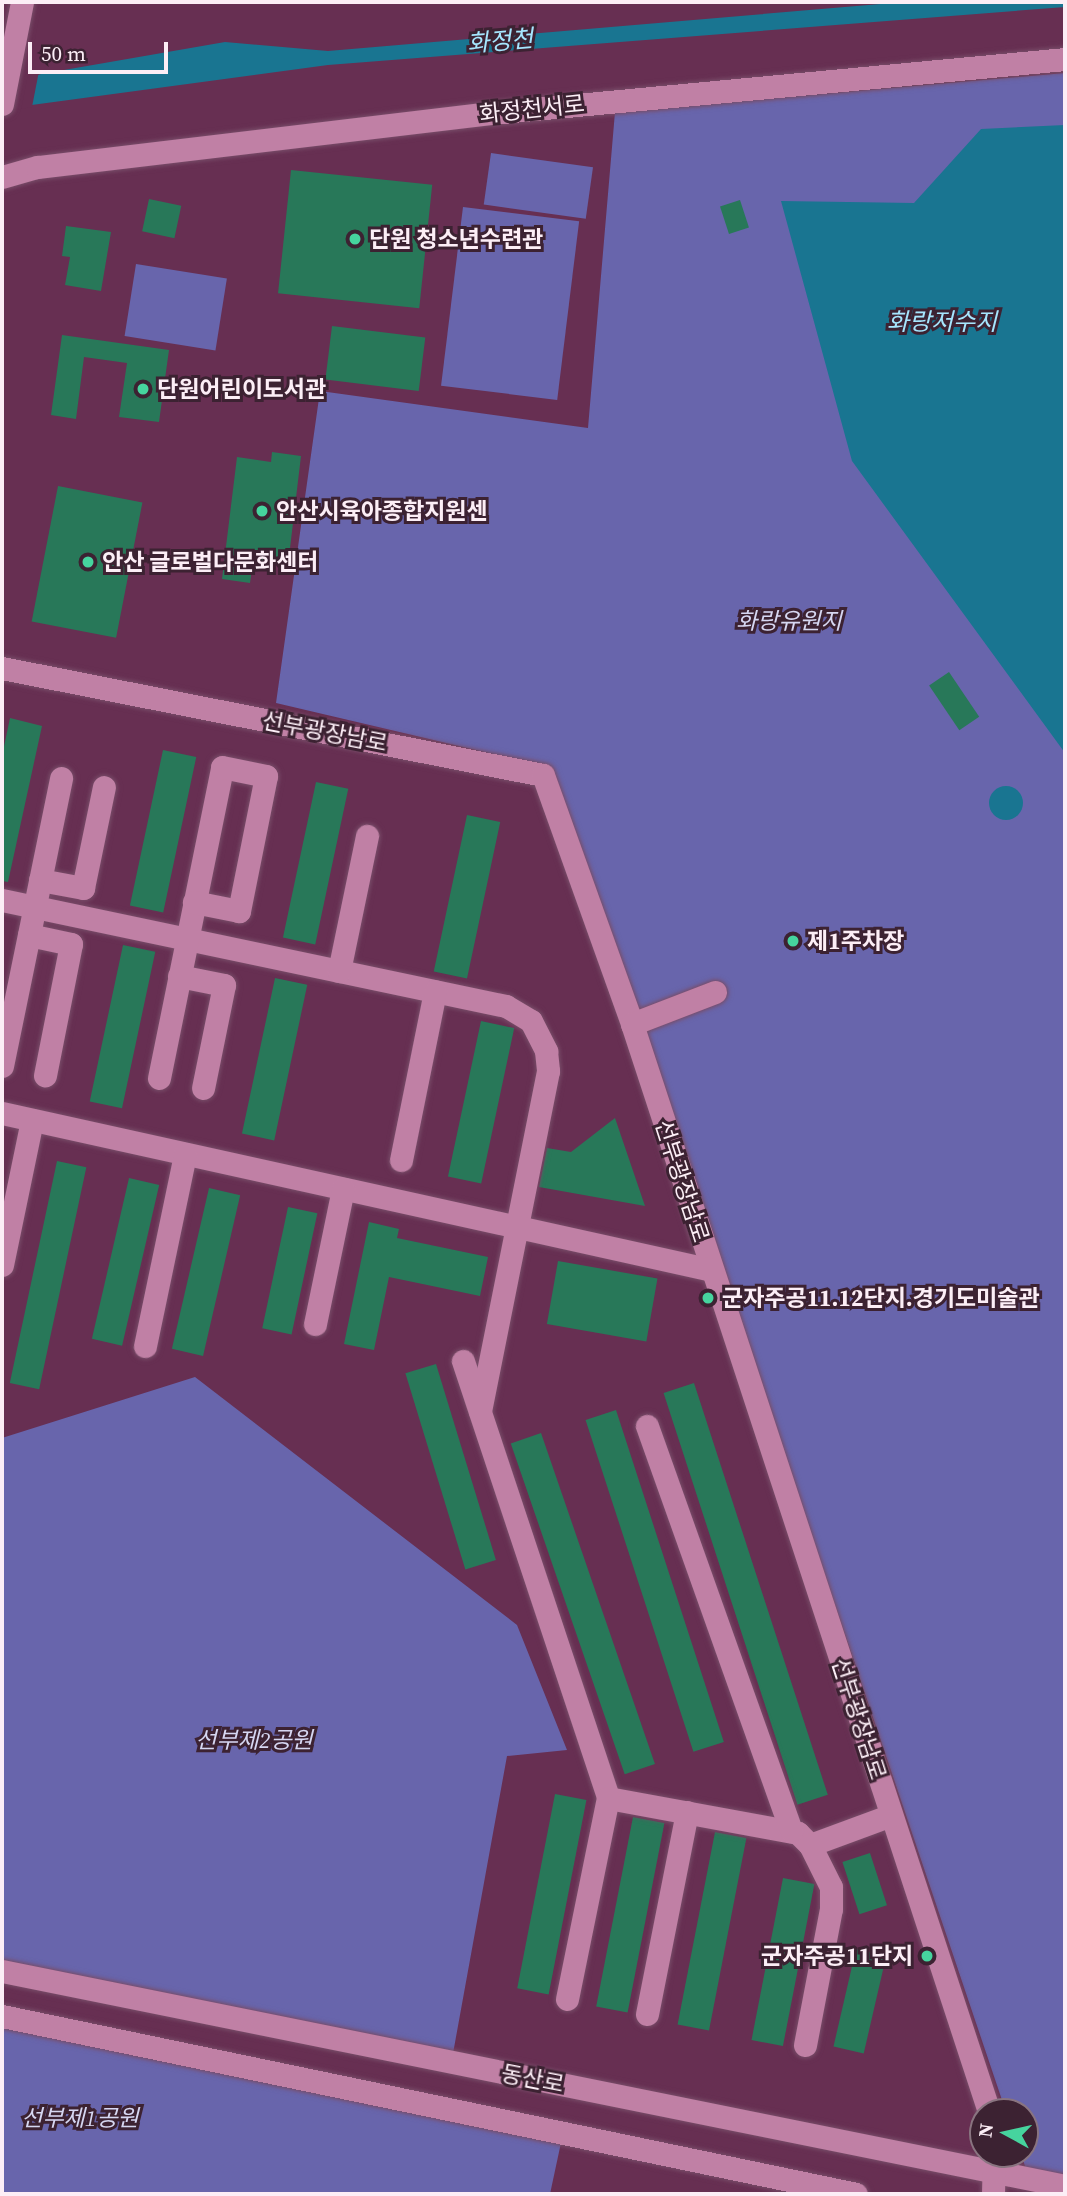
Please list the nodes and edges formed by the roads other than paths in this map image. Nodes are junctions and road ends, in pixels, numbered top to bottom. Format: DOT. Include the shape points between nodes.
graph roads {
  1 [pos="22,2"];
  2 [pos="1065,59"];
  3 [pos="2,104"];
  4 [pos="2,177"];
  5 [pos="2,668"];
  6 [pos="61,778"];
  7 [pos="104,787"];
  8 [pos="367,836"];
  9 [pos="40,880"];
  10 [pos="2,900"];
  11 [pos="194,902"];
  12 [pos="35,907"];
  13 [pos="29,935"];
  14 [pos="187,939"];
  15 [pos="339,971"];
  16 [pos="179,976"];
  17 [pos="435,991"];
  18 [pos="715,992"];
  19 [pos="632,1024"];
  20 [pos="2,1066"];
  21 [pos="45,1075"];
  22 [pos="159,1079"];
  23 [pos="203,1088"];
  24 [pos="2,1113"];
  25 [pos="32,1120"];
  26 [pos="185,1154"];
  27 [pos="401,1160"];
  28 [pos="343,1189"];
  29 [pos="517,1227"];
  30 [pos="2,1265"];
  31 [pos="712,1270"];
  32 [pos="315,1324"];
  33 [pos="145,1346"];
  34 [pos="463,1361"];
  35 [pos="480,1410"];
  36 [pos="648,1426"];
  37 [pos="607,1798"];
  38 [pos="687,1812"];
  39 [pos="891,1815"];
  40 [pos="791,1832"];
  41 [pos="810,1845"];
  42 [pos="2,1971"];
  43 [pos="567,1999"];
  44 [pos="647,2014"];
  45 [pos="2,2016"];
  46 [pos="805,2045"];
  47 [pos="984,2098"];
  48 [pos="994,2174"];
  49 [pos="1065,2186"];
  50 [pos="856,2194"];
  1 -- 3 [label="street"];
  2 -- 4 [label="street, 화정천서로" via="492,113 38,167"];
  5 -- 19 [label="street, 선부광장남로" via="544,775"];
  6 -- 9 [label="street"];
  7 -- 9 [label="street" via="83,888"];
  8 -- 15 [label="street"];
  9 -- 12 [label="street"];
  10 -- 12 [label="street"];
  11 -- 11 [label="street" via="222,767 266,776 239,911"];
  11 -- 14 [label="street"];
  12 -- 13 [label="street"];
  12 -- 14 [label="street"];
  13 -- 20 [label="street"];
  13 -- 21 [label="street" via="71,944"];
  14 -- 15 [label="street"];
  14 -- 16 [label="street"];
  15 -- 17 [label="street"];
  16 -- 22 [label="street"];
  16 -- 23 [label="street" via="224,985"];
  17 -- 27 [label="street"];
  17 -- 29 [label="street" via="521,1013 540,1034 546,1051 548,1071"];
  18 -- 19 [label="street"];
  19 -- 31 [label="street, 선부광장남로"];
  24 -- 25 [label="street"];
  25 -- 26 [label="street"];
  25 -- 30 [label="street"];
  26 -- 28 [label="street"];
  26 -- 33 [label="street"];
  28 -- 29 [label="street"];
  28 -- 32 [label="street"];
  29 -- 31 [label="street"];
  29 -- 35 [label="street"];
  31 -- 39 [label="street, 선부광장남로"];
  34 -- 35 [label="street"];
  35 -- 37 [label="street"];
  36 -- 40 [label="street"];
  37 -- 38 [label="street"];
  37 -- 43 [label="street"];
  38 -- 40 [label="street"];
  38 -- 44 [label="street"];
  39 -- 41 [label="street"];
  39 -- 47 [label="street, 선부광장남로"];
  40 -- 41 [label="street"];
  41 -- 46 [label="street" via="824,1867 831,1898"];
  42 -- 48 [label="street, 동산로"];
  45 -- 50 [label="street, 동산로"];
  48 -- 49 [label="street, 동산로"];
}
